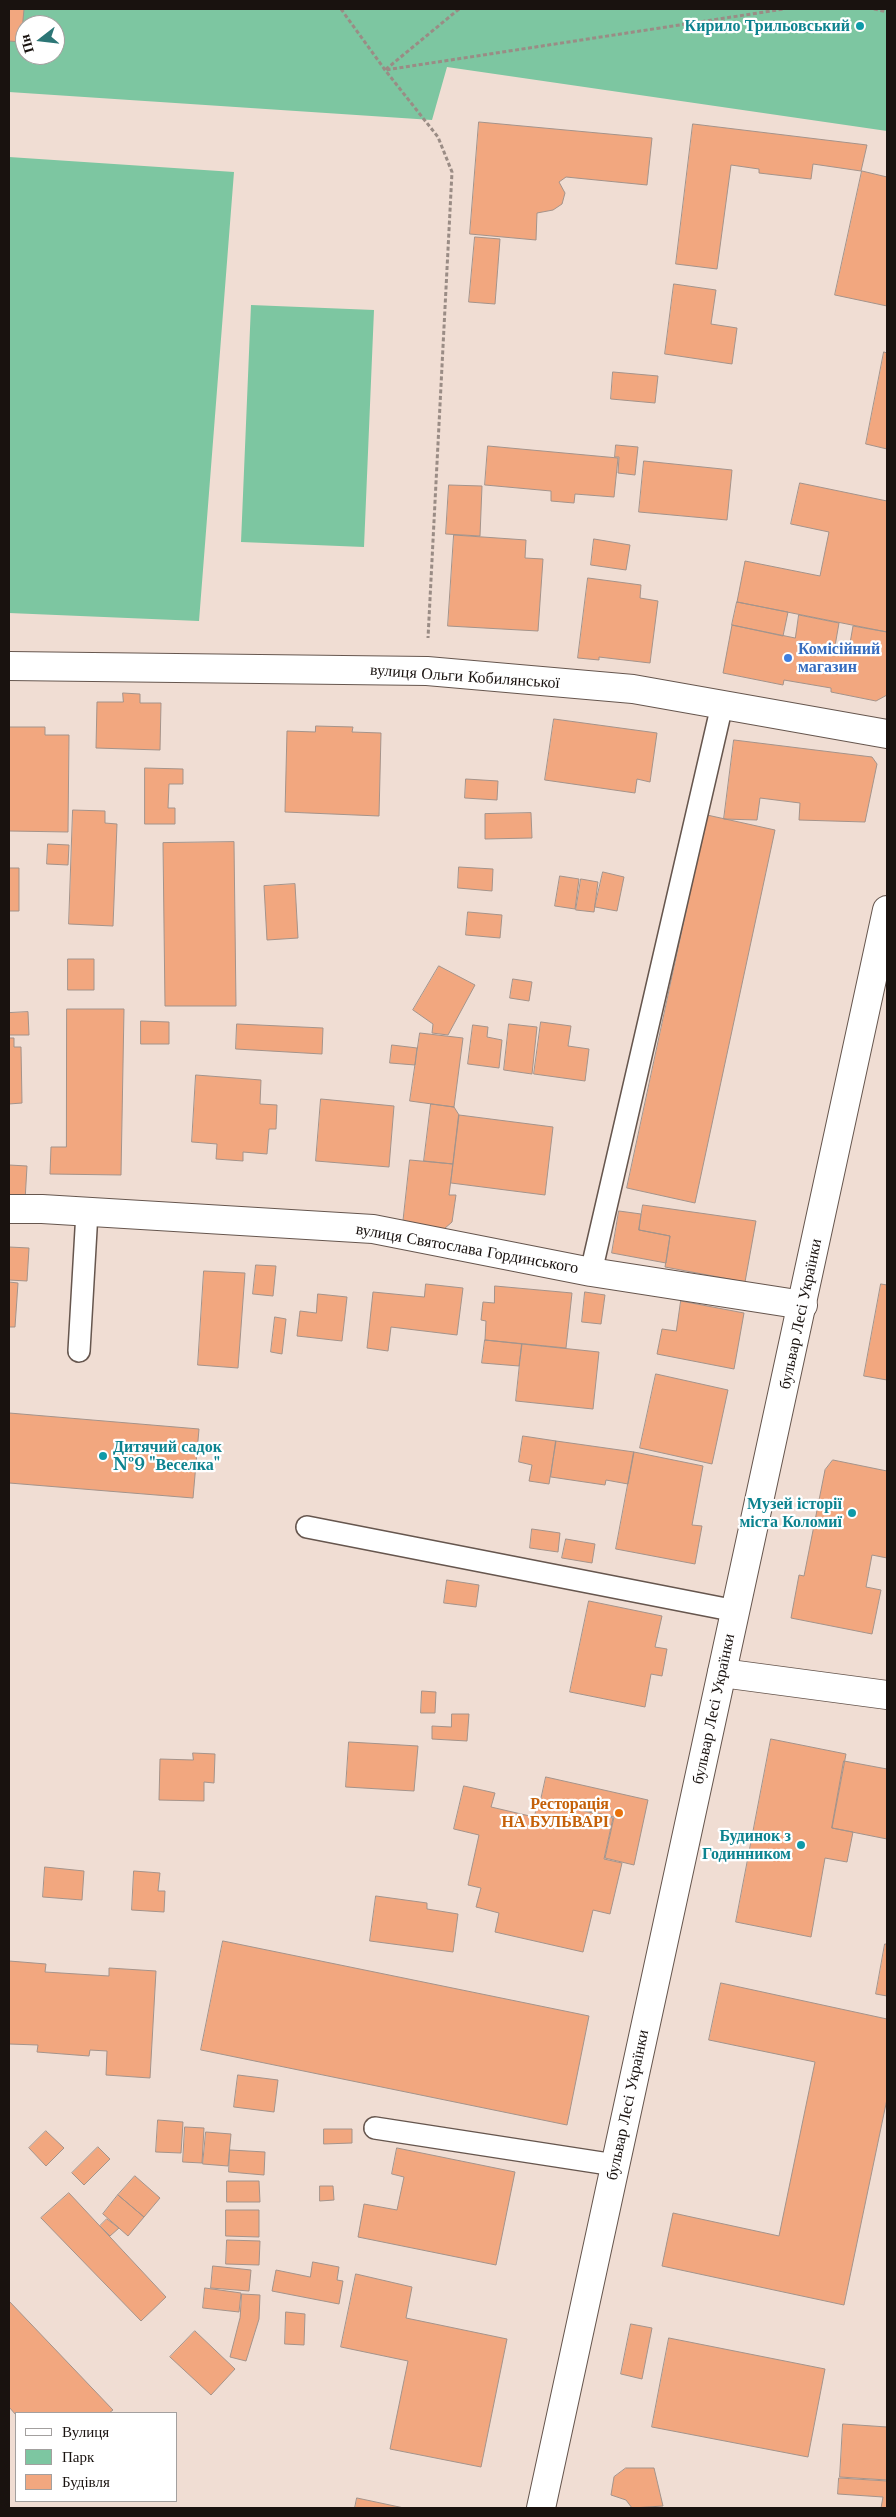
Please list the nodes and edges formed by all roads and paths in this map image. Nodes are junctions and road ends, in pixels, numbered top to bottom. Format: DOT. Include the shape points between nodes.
graph roads {
  1 [pos="342,9"];
  2 [pos="459,9"];
  3 [pos="784,9"];
  4 [pos="874,9"];
  5 [pos="887,12"];
  6 [pos="385,70"];
  7 [pos="9,666"];
  8 [pos="427,671"];
  9 [pos="722,705"];
  10 [pos="887,734"];
  11 [pos="887,910"];
  12 [pos="9,1208"];
  13 [pos="87,1212"];
  14 [pos="591,1272"];
  15 [pos="804,1305"];
  16 [pos="79,1351"];
  17 [pos="307,1527"];
  18 [pos="736,1611"];
  19 [pos="722,1673"];
  20 [pos="887,1696"];
  21 [pos="375,2128"];
  22 [pos="616,2164"];
  23 [pos="541,2508"];
  1 -- 6 [label="path"];
  2 -- 6 [label="path"];
  3 -- 6 [label="path"];
  4 -- 5 [label="path"];
  6 -- 8 [label="path" via="438,137 452,172"];
  7 -- 8 [label="street, вулиця Ольги Кобилянської"];
  8 -- 9 [label="street, вулиця Ольги Кобилянської" via="633,689"];
  9 -- 10 [label="street, вулиця Ольги Кобилянської"];
  9 -- 14 [label="lane"];
  11 -- 15 [label="street, бульвар Лесі Українки"];
  12 -- 13 [label="street, вулиця Святослава Гординського"];
  13 -- 14 [label="street, вулиця Святослава Гординського" via="373,1229"];
  13 -- 16 [label="lane"];
  14 -- 15 [label="street, вулиця Святослава Гординського"];
  15 -- 18 [label="street, бульвар Лесі Українки"];
  17 -- 18 [label="lane"];
  18 -- 19 [label="street, бульвар Лесі Українки"];
  19 -- 20 [label="street"];
  19 -- 22 [label="street, бульвар Лесі Українки"];
  21 -- 22 [label="lane"];
  22 -- 23 [label="street, бульвар Лесі Українки"];
}
